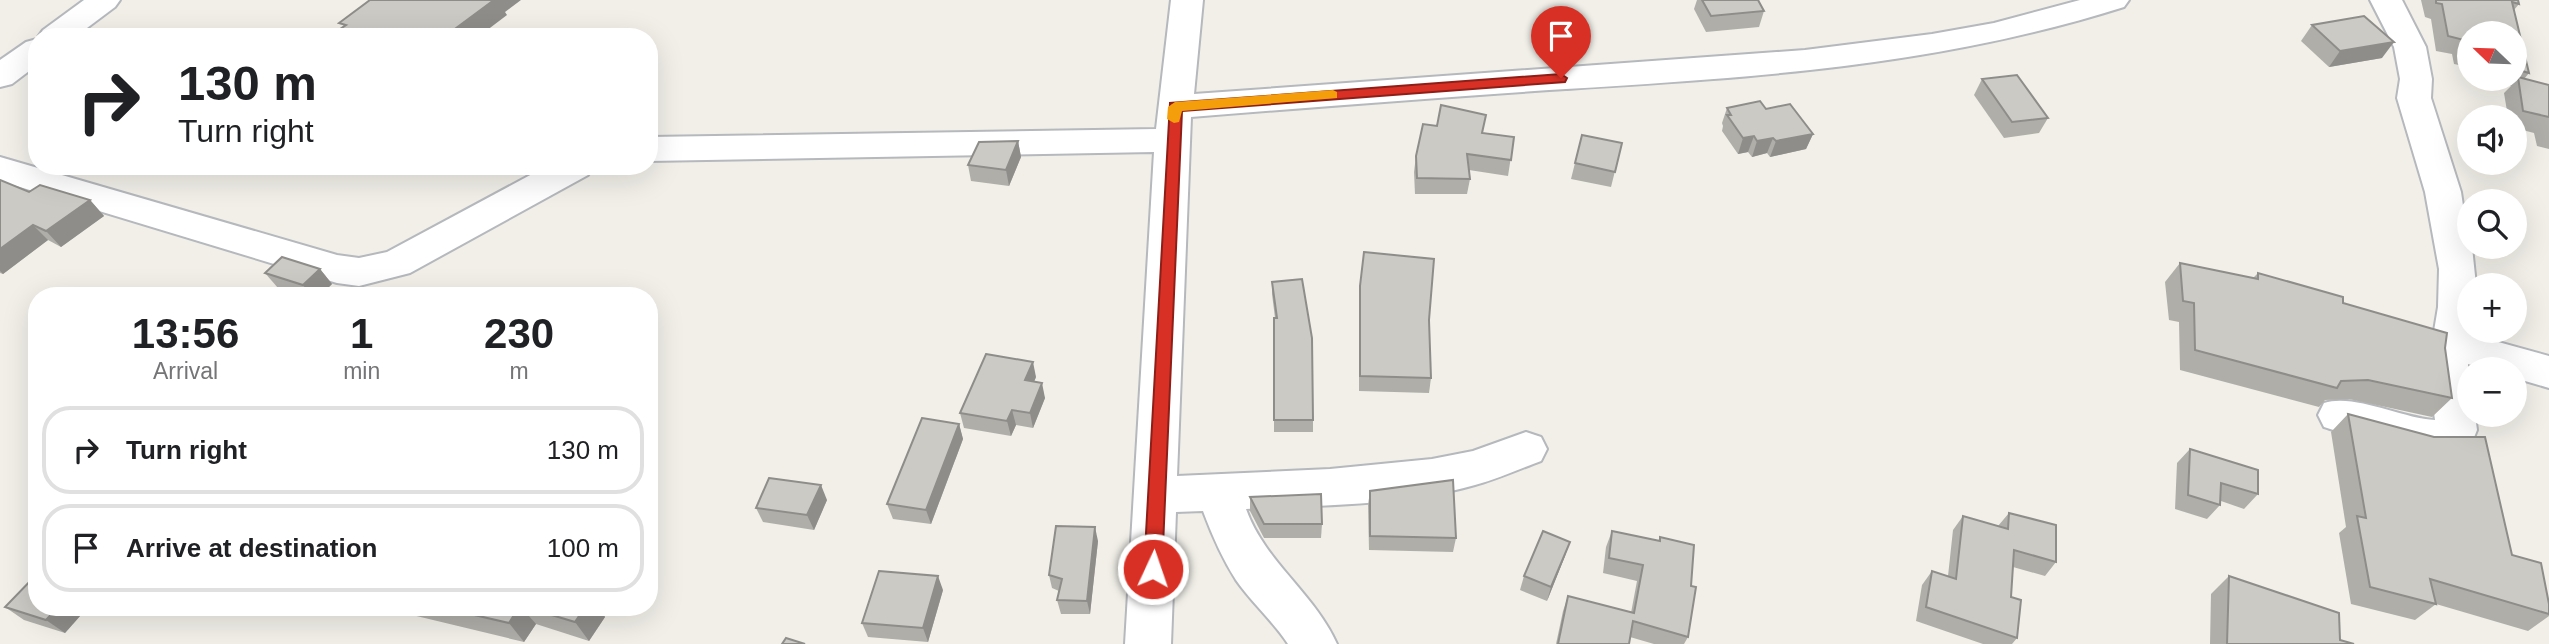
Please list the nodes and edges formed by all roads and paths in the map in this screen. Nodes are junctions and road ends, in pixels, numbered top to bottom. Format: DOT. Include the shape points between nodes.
graph roads {
  1 [pos="104,0"];
  2 [pos="1187,0"];
  3 [pos="2113,0"];
  4 [pos="2386,0"];
  5 [pos="66,28"];
  6 [pos="28,56"];
  7 [pos="0,76"];
  8 [pos="1174,123"];
  9 [pos="658,149"];
  10 [pos="0,169"];
  11 [pos="559,175"];
  12 [pos="2454,330"];
  13 [pos="2549,372"];
  14 [pos="2338,415"];
  15 [pos="1526,449"];
  16 [pos="1219,494"];
  17 [pos="1157,495"];
  18 [pos="1148,644"];
  19 [pos="1314,644"];
  1 -- 5 [label="street"];
  2 -- 8 [label="street"];
  3 -- 8 [label="street" via="1966,38 1772,64"];
  4 -- 12 [label="street" via="2410,47 2414,98 2443,192 2458,269"];
  6 -- 7 [label="street"];
  8 -- 9 [label="street"];
  8 -- 17 [label="street"];
  10 -- 11 [label="street" via="359,272 397,263"];
  12 -- 13 [label="street" via="2477,352"];
  12 -- 14 [label="street" via="2448,367 2458,430 2454,438 2416,436"];
  15 -- 16 [label="street" via="1475,468 1432,477"];
  16 -- 17 [label="street"];
  16 -- 19 [label="street" via="1233,534 1253,568 1288,606"];
  17 -- 18 [label="street"];
}
